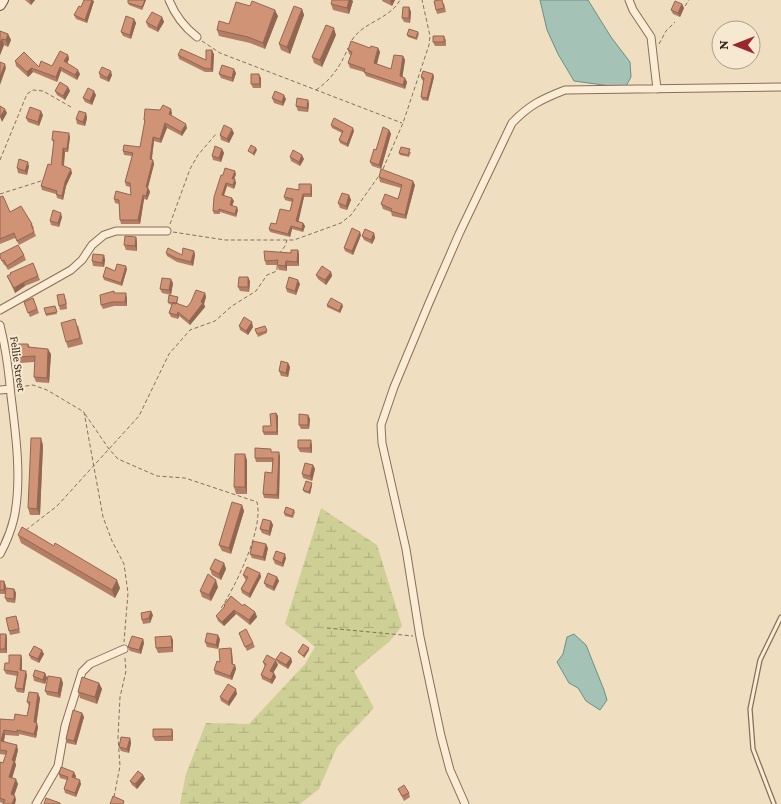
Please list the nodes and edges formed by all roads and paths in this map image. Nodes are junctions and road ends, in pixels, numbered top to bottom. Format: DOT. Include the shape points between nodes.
graph roads {
  1 [pos="3,0"];
  2 [pos="169,0"];
  3 [pos="400,0"];
  4 [pos="422,0"];
  5 [pos="629,0"];
  6 [pos="689,0"];
  7 [pos="0,4"];
  8 [pos="685,6"];
  9 [pos="676,22"];
  10 [pos="197,38"];
  11 [pos="653,50"];
  12 [pos="781,87"];
  13 [pos="657,89"];
  14 [pos="315,90"];
  15 [pos="72,107"];
  16 [pos="402,123"];
  17 [pos="216,134"];
  18 [pos="0,160"];
  19 [pos="41,182"];
  20 [pos="0,194"];
  21 [pos="168,231"];
  22 [pos="287,239"];
  23 [pos="0,310"];
  24 [pos="0,325"];
  25 [pos="10,388"];
  26 [pos="0,390"];
  27 [pos="84,412"];
  28 [pos="109,449"];
  29 [pos="94,465"];
  30 [pos="21,534"];
  31 [pos="0,554"];
  32 [pos="220,610"];
  33 [pos="781,617"];
  34 [pos="327,628"];
  35 [pos="420,637"];
  36 [pos="124,649"];
  37 [pos="463,803"];
  38 [pos="36,804"];
  39 [pos="110,804"];
  40 [pos="774,804"];
  1 -- 7 [label="main road"];
  2 -- 10 [label="street" via="176,15"];
  3 -- 14 [label="path" via="397,6 360,30 342,64 326,83"];
  4 -- 16 [label="path" via="429,45"];
  5 -- 11 [label="street" via="651,37"];
  6 -- 8 [label="path"];
  9 -- 11 [label="path"];
  10 -- 14 [label="path" via="220,53"];
  11 -- 13 [label="street"];
  12 -- 13 [label="street"];
  13 -- 35 [label="street" via="565,90 525,109 512,123 429,303 381,425"];
  14 -- 16 [label="path"];
  15 -- 18 [label="path" via="43,91 32,90 27,94"];
  16 -- 22 [label="path" via="386,165 351,215 341,223 294,240"];
  17 -- 21 [label="path" via="190,169"];
  19 -- 20 [label="path"];
  21 -- 22 [label="path" via="224,240"];
  21 -- 23 [label="street" via="116,231 104,235 72,270"];
  22 -- 28 [label="path" via="277,258 277,271 264,278 256,292 232,306 215,322 190,330 169,354 139,416"];
  24 -- 25 [label="street, Fellie Street"];
  25 -- 26 [label="street"];
  25 -- 27 [label="path" via="33,385"];
  25 -- 31 [label="street, Fellie Street" via="16,434 16,497 14,518"];
  27 -- 28 [label="path"];
  27 -- 29 [label="path"];
  28 -- 29 [label="path"];
  28 -- 32 [label="path" via="118,459 157,476 186,478 257,502 255,535 233,590"];
  29 -- 30 [label="path" via="57,506"];
  29 -- 36 [label="path" via="103,517 124,564 128,593"];
  33 -- 40 [label="lane" via="760,660 750,709 753,750"];
  34 -- 35 [label="path"];
  35 -- 37 [label="street" via="450,770"];
  36 -- 38 [label="street" via="90,664 82,672 64,726 58,766"];
  36 -- 39 [label="path" via="126,671 120,697 118,737 120,766 115,796"];
}
